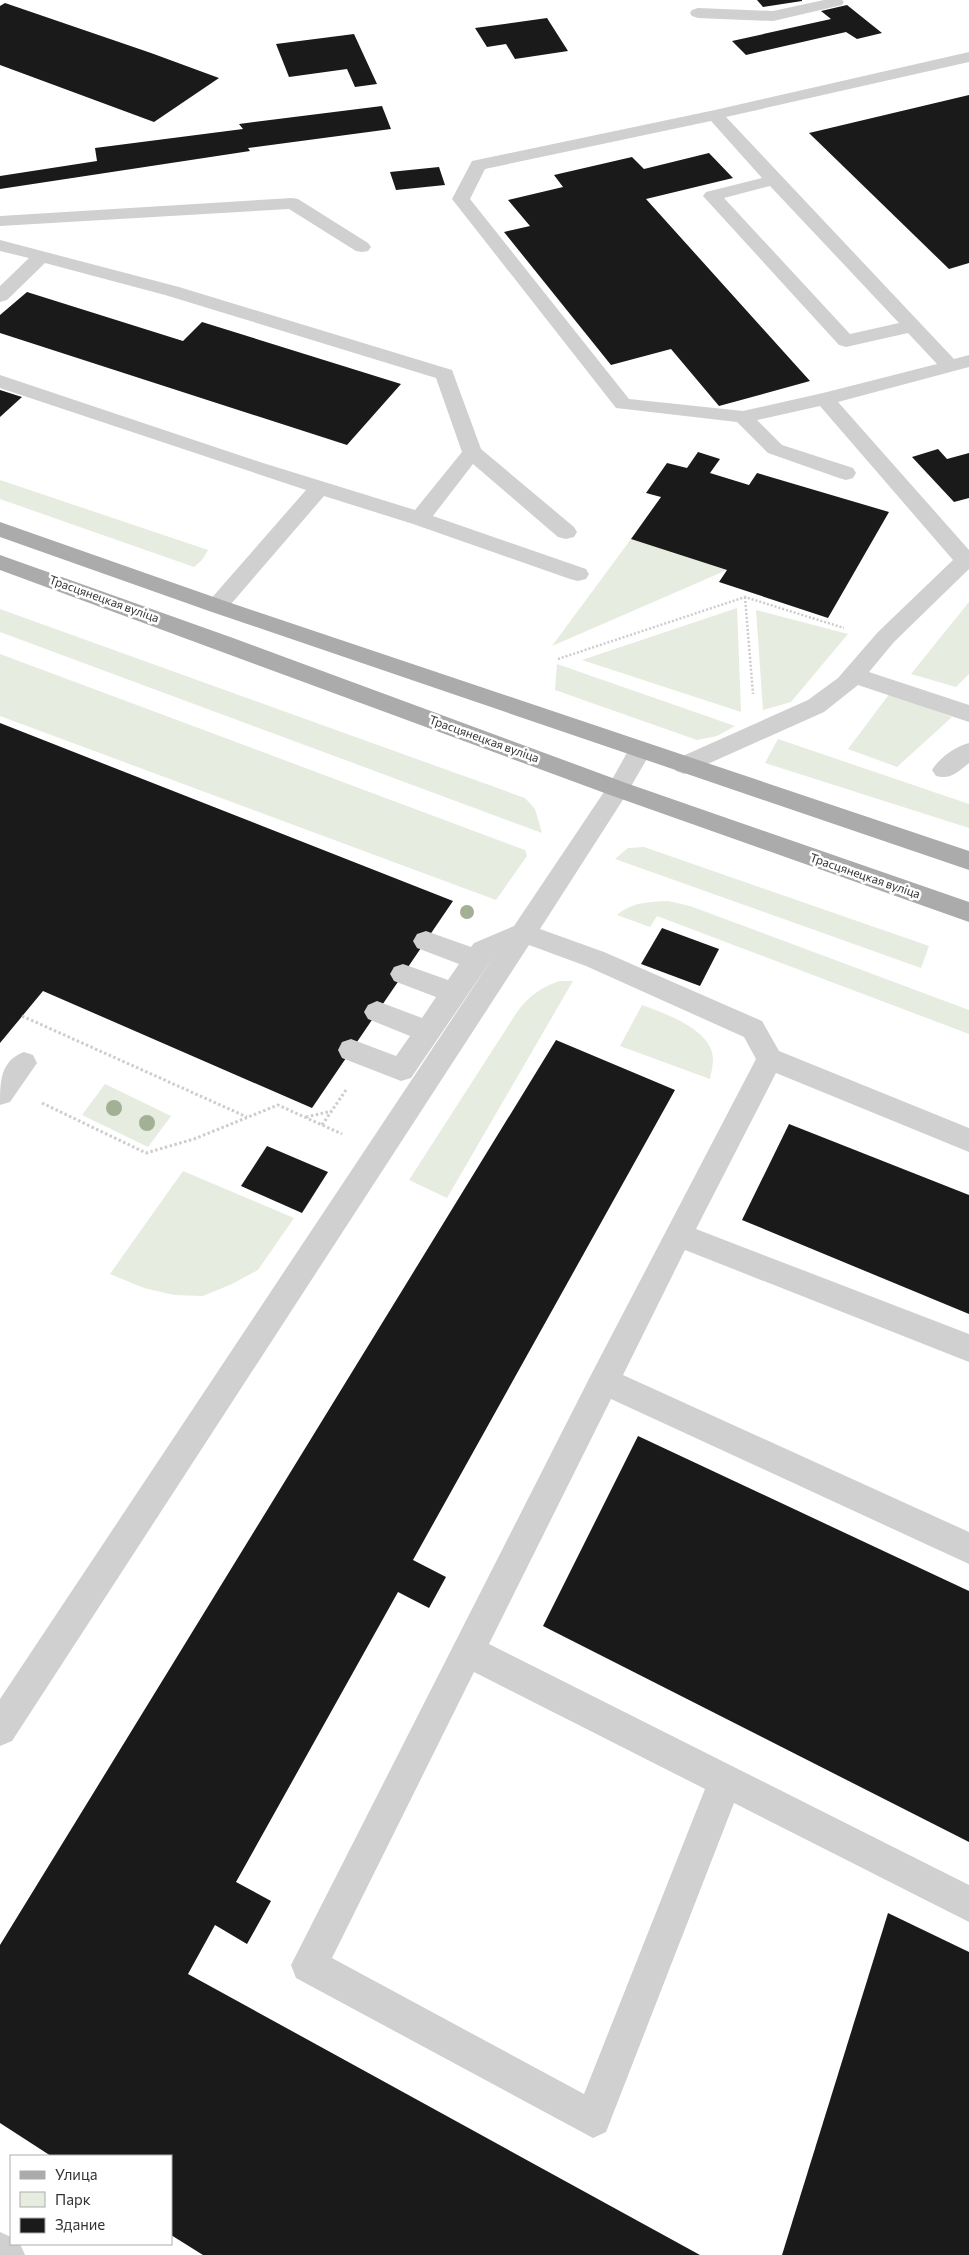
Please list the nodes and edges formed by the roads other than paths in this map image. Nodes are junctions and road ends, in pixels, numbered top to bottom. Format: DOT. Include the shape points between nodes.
graph roads {
  1 [pos="833,0"];
  2 [pos="698,13"];
  3 [pos="969,57"];
  4 [pos="715,115"];
  5 [pos="774,180"];
  6 [pos="0,221"];
  7 [pos="0,245"];
  8 [pos="362,247"];
  9 [pos="42,256"];
  10 [pos="0,296"];
  11 [pos="911,326"];
  12 [pos="969,361"];
  13 [pos="950,366"];
  14 [pos="0,381"];
  15 [pos="825,399"];
  16 [pos="743,417"];
  17 [pos="472,452"];
  18 [pos="846,473"];
  19 [pos="319,488"];
  20 [pos="420,519"];
  21 [pos="0,529"];
  22 [pos="566,532"];
  23 [pos="966,559"];
  24 [pos="0,562"];
  25 [pos="578,574"];
  26 [pos="217,606"];
  27 [pos="854,675"];
  28 [pos="969,714"];
  29 [pos="640,750"];
  30 [pos="969,751"];
  31 [pos="684,765"];
  32 [pos="944,770"];
  33 [pos="618,790"];
  34 [pos="969,861"];
  35 [pos="969,912"];
  36 [pos="524,933"];
  37 [pos="426,941"];
  38 [pos="476,960"];
  39 [pos="403,974"];
  40 [pos="453,993"];
  41 [pos="377,1012"];
  42 [pos="427,1031"];
  43 [pos="351,1050"];
  44 [pos="770,1059"];
  45 [pos="24,1063"];
  46 [pos="3,1090"];
  47 [pos="969,1140"];
  48 [pos="678,1234"];
  49 [pos="969,1348"];
  50 [pos="604,1381"];
  51 [pos="969,1548"];
  52 [pos="468,1651"];
  53 [pos="0,1729"];
  54 [pos="725,1781"];
  55 [pos="969,1904"];
  56 [pos="0,2252"];
  57 [pos="5,2255"];
  1 -- 2 [label="street" via="836,2 773,16"];
  3 -- 4 [label="street"];
  4 -- 5 [label="street"];
  4 -- 16 [label="street" via="478,165 461,199 623,404"];
  5 -- 11 [label="street"];
  5 -- 11 [label="street" via="712,196 846,341"];
  6 -- 8 [label="street" via="292,203"];
  7 -- 9 [label="street"];
  9 -- 10 [label="street"];
  9 -- 17 [label="street" via="172,291 444,374"];
  11 -- 13 [label="street"];
  12 -- 13 [label="street"];
  13 -- 15 [label="street"];
  14 -- 19 [label="street"];
  15 -- 16 [label="street"];
  15 -- 23 [label="street"];
  16 -- 18 [label="street" via="775,449"];
  17 -- 20 [label="street"];
  17 -- 22 [label="street"];
  19 -- 20 [label="street"];
  19 -- 26 [label="street"];
  20 -- 25 [label="street"];
  21 -- 26 [label="main road"];
  23 -- 27 [label="street" via="886,638"];
  24 -- 33 [label="main road, Трасцянецкая вуліца"];
  26 -- 29 [label="main road"];
  27 -- 28 [label="street"];
  27 -- 31 [label="street" via="816,706"];
  29 -- 31 [label="main road"];
  29 -- 33 [label="street"];
  30 -- 32 [label="street"];
  31 -- 34 [label="main road"];
  33 -- 35 [label="main road, Трасцянецкая вуліца"];
  33 -- 36 [label="street"];
  36 -- 38 [label="street" via="483,950"];
  36 -- 44 [label="street" via="595,959 753,1029"];
  36 -- 53 [label="street"];
  37 -- 38 [label="street"];
  38 -- 40 [label="street"];
  39 -- 40 [label="street"];
  40 -- 42 [label="street"];
  41 -- 42 [label="street"];
  42 -- 43 [label="street" via="401,1070"];
  44 -- 47 [label="street"];
  44 -- 48 [label="street"];
  45 -- 46 [label="street"];
  48 -- 49 [label="street"];
  48 -- 50 [label="street"];
  50 -- 51 [label="street"];
  50 -- 52 [label="street"];
  52 -- 54 [label="street"];
  52 -- 54 [label="street" via="310,1965 593,2119"];
  54 -- 55 [label="street"];
  56 -- 57 [label="street"];
}
